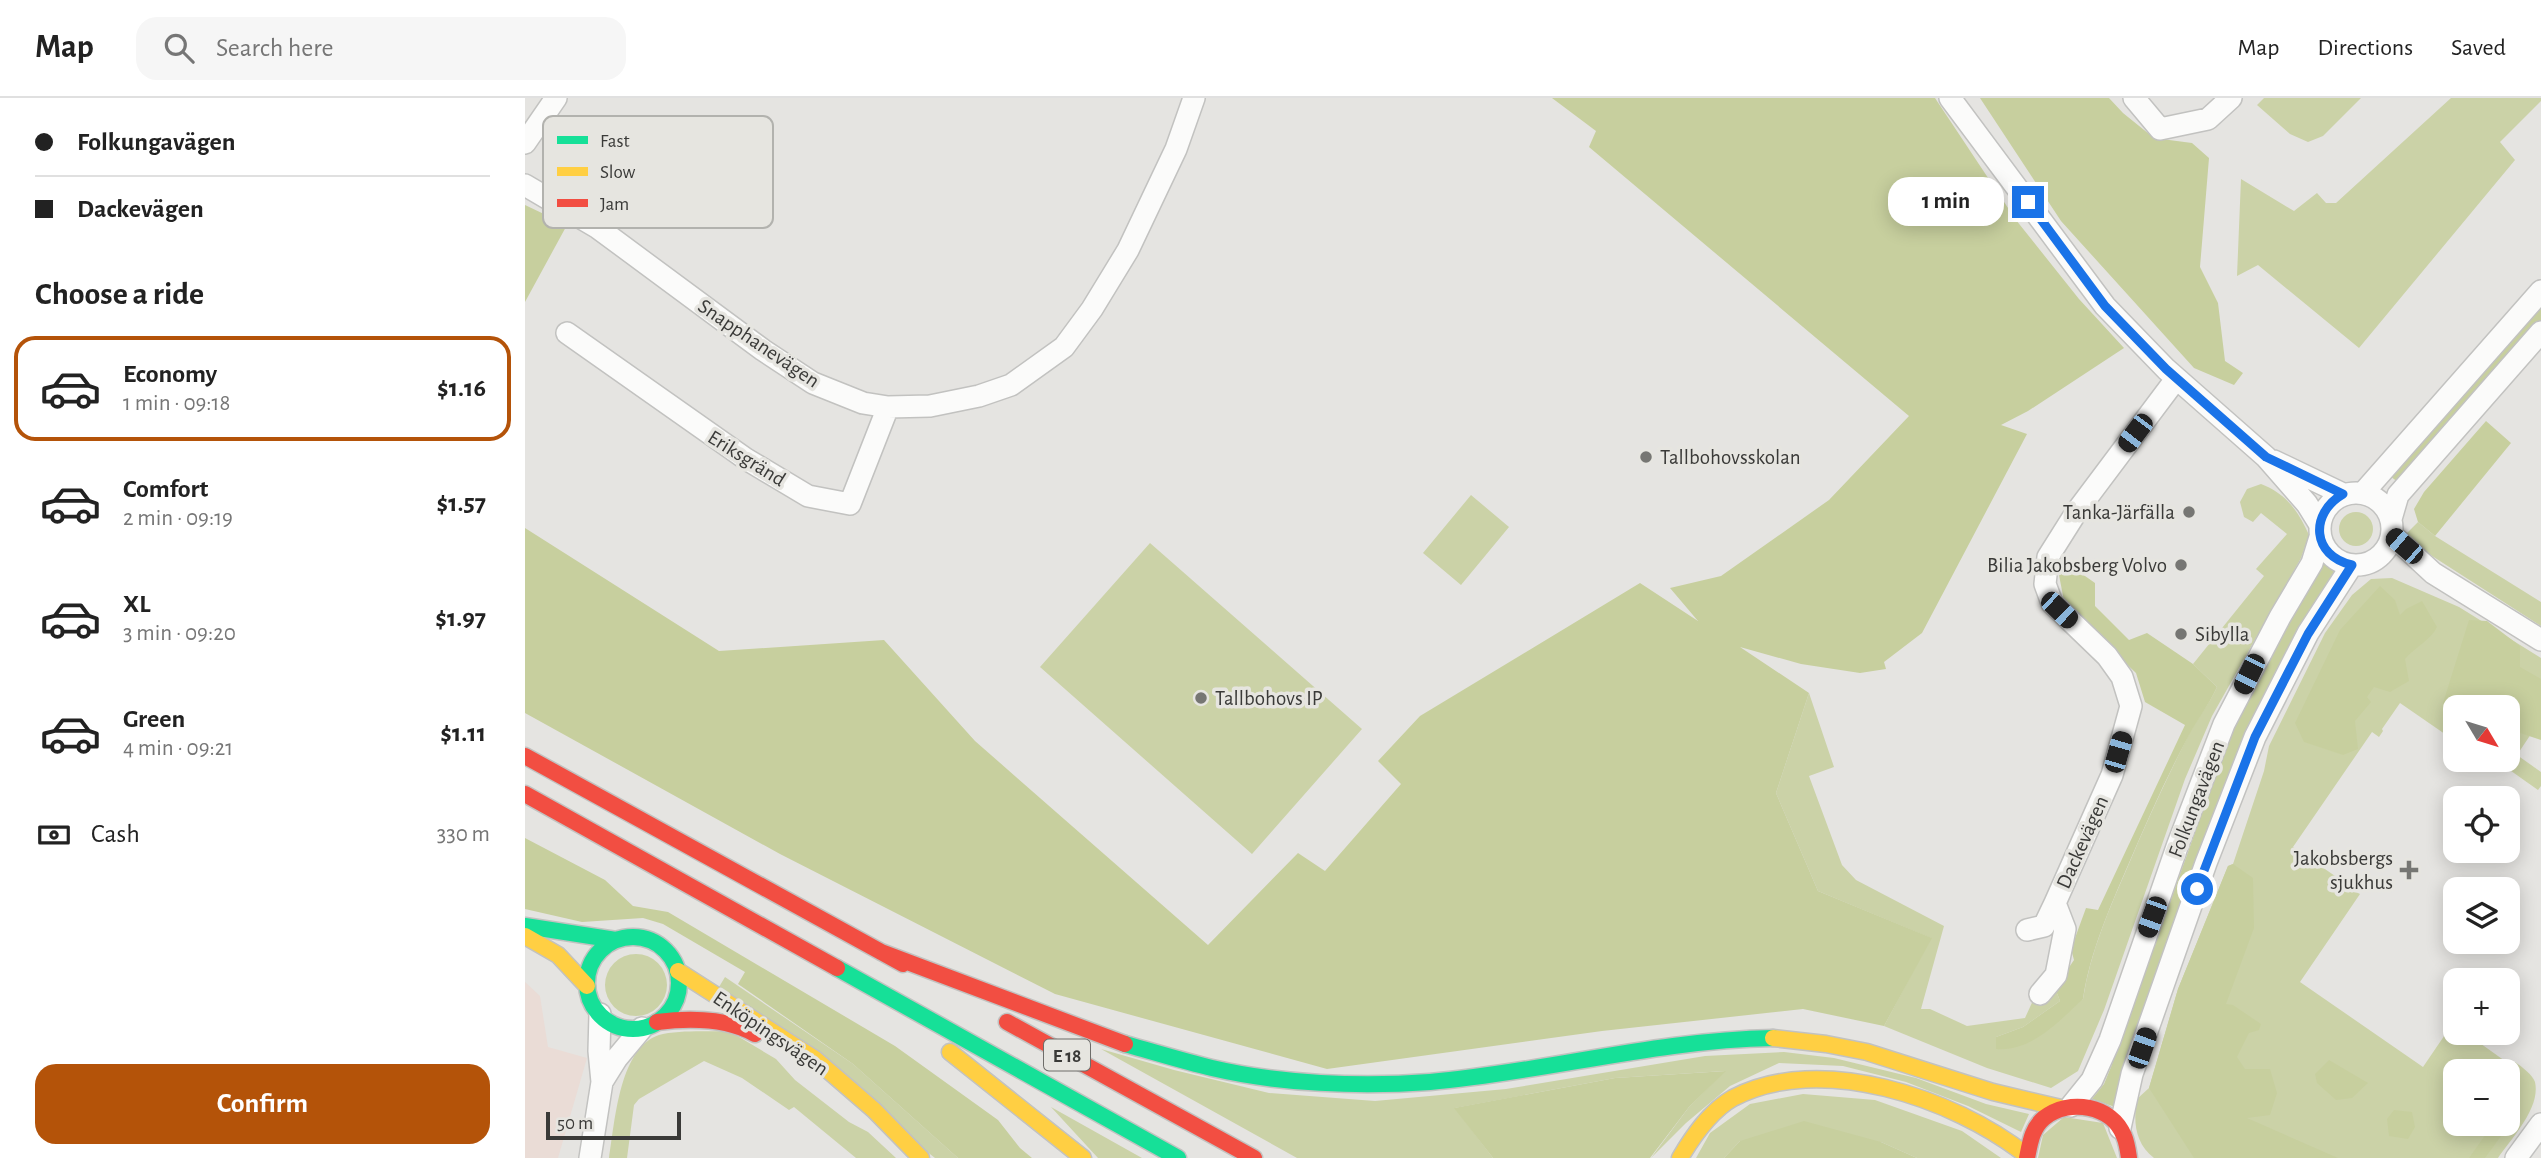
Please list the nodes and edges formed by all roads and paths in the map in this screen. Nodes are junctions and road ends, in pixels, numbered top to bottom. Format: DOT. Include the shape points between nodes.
graph roads {
  1 [pos="556,98"];
  2 [pos="1194,98"];
  3 [pos="1950,98"];
  4 [pos="2134,98"];
  5 [pos="2231,98"];
  6 [pos="543,116"];
  7 [pos="543,116"];
  8 [pos="525,142"];
  9 [pos="525,185"];
  10 [pos="543,196"];
  11 [pos="598,228"];
  12 [pos="2541,291"];
  13 [pos="2541,332"];
  14 [pos="566,334"];
  15 [pos="2176,379"];
  16 [pos="888,407"];
  17 [pos="2266,457"];
  18 [pos="2353,494"];
  19 [pos="2391,527"];
  20 [pos="2320,531"];
  21 [pos="2382,555"];
  22 [pos="2352,565"];
  23 [pos="2433,573"];
  24 [pos="2541,640"];
  25 [pos="525,756"];
  26 [pos="525,794"];
  27 [pos="2055,903"];
  28 [pos="525,926"];
  29 [pos="2027,930"];
  30 [pos="525,936"];
  31 [pos="616,940"];
  32 [pos="881,952"];
  33 [pos="678,971"];
  34 [pos="855,977"];
  35 [pos="587,986"];
  36 [pos="2040,994"];
  37 [pos="600,1014"];
  38 [pos="649,1025"];
  39 [pos="603,1082"];
  40 [pos="2066,1107"];
  41 [pos="2541,1124"];
  42 [pos="2120,1128"];
  43 [pos="2132,1155"];
  44 [pos="2027,1156"];
  45 [pos="590,1158"];
  46 [pos="906,1158"];
  47 [pos="921,1158"];
  48 [pos="1083,1158"];
  49 [pos="1178,1158"];
  50 [pos="1254,1158"];
  51 [pos="1680,1158"];
  52 [pos="2517,1158"];
  1 -- 7 [label="street"];
  2 -- 16 [label="street, Snapphanevägen" via="1176,149 1124,258 1064,347 1011,385 979,397 930,406"];
  3 -- 15 [label="street" via="2105,306"];
  4 -- 5 [label="street" via="2160,129 2208,119"];
  6 -- 8 [label="street"];
  9 -- 10 [label="street, Snapphanevägen"];
  11 -- 16 [label="street, Snapphanevägen" via="813,383 863,403"];
  12 -- 18 [label="street"];
  13 -- 19 [label="street" via="2398,495"];
  14 -- 16 [label="street, Eriksgränd" via="705,432 808,496 851,504"];
  15 -- 17 [label="street"];
  15 -- 27 [label="street, Dackevägen" via="2048,557 2045,584 2052,603 2107,656 2122,677 2131,706 2112,775"];
  17 -- 18 [label="street"];
  17 -- 20 [label="street" via="2307,504"];
  18 -- 19 [label="street" via="2380,501"];
  18 -- 20 [label="street" via="2327,506"];
  19 -- 21 [label="street"];
  19 -- 23 [label="street"];
  20 -- 22 [label="street" via="2332,556"];
  20 -- 40 [label="street, Folkungavägen" via="2312,563 2224,724 2110,1040 2092,1080"];
  21 -- 22 [label="street"];
  21 -- 23 [label="street"];
  22 -- 42 [label="street, Folkungavägen" via="2308,634 2255,737 2137,1061"];
  23 -- 24 [label="street"];
  25 -- 32 [label="main road, E 18"];
  26 -- 34 [label="main road, E 18"];
  27 -- 29 [label="street" via="2044,926"];
  27 -- 36 [label="street, Dackevägen" via="2065,929 2056,975"];
  28 -- 31 [label="main road"];
  30 -- 35 [label="main road" via="558,955"];
  31 -- 33 [label="main road" via="635,937 654,942 669,954"];
  31 -- 35 [label="main road" via="592,962"];
  32 -- 40 [label="main road" via="1114,1041 1263,1077 1318,1083 1427,1082 1726,1039 1773,1038 1867,1052 1993,1092"];
  32 -- 50 [label="main road, E 18"];
  33 -- 38 [label="main road" via="674,1004"];
  33 -- 47 [label="main road, Enköpingsvägen" via="815,1059"];
  34 -- 48 [label="main road"];
  34 -- 49 [label="main road, E 18"];
  35 -- 37 [label="main road"];
  37 -- 38 [label="main road" via="619,1026"];
  37 -- 39 [label="street"];
  38 -- 39 [label="street" via="617,1058"];
  38 -- 46 [label="main road, Enköpingsvägen" via="702,1018 748,1030 809,1070"];
  39 -- 45 [label="street"];
  40 -- 42 [label="main road" via="2099,1110"];
  40 -- 44 [label="main road" via="2036,1126"];
  41 -- 52 [label="street"];
  42 -- 43 [label="main road"];
  44 -- 51 [label="main road" via="1996,1133 1904,1093 1854,1082 1808,1079 1769,1084 1734,1098 1707,1119"];
}
